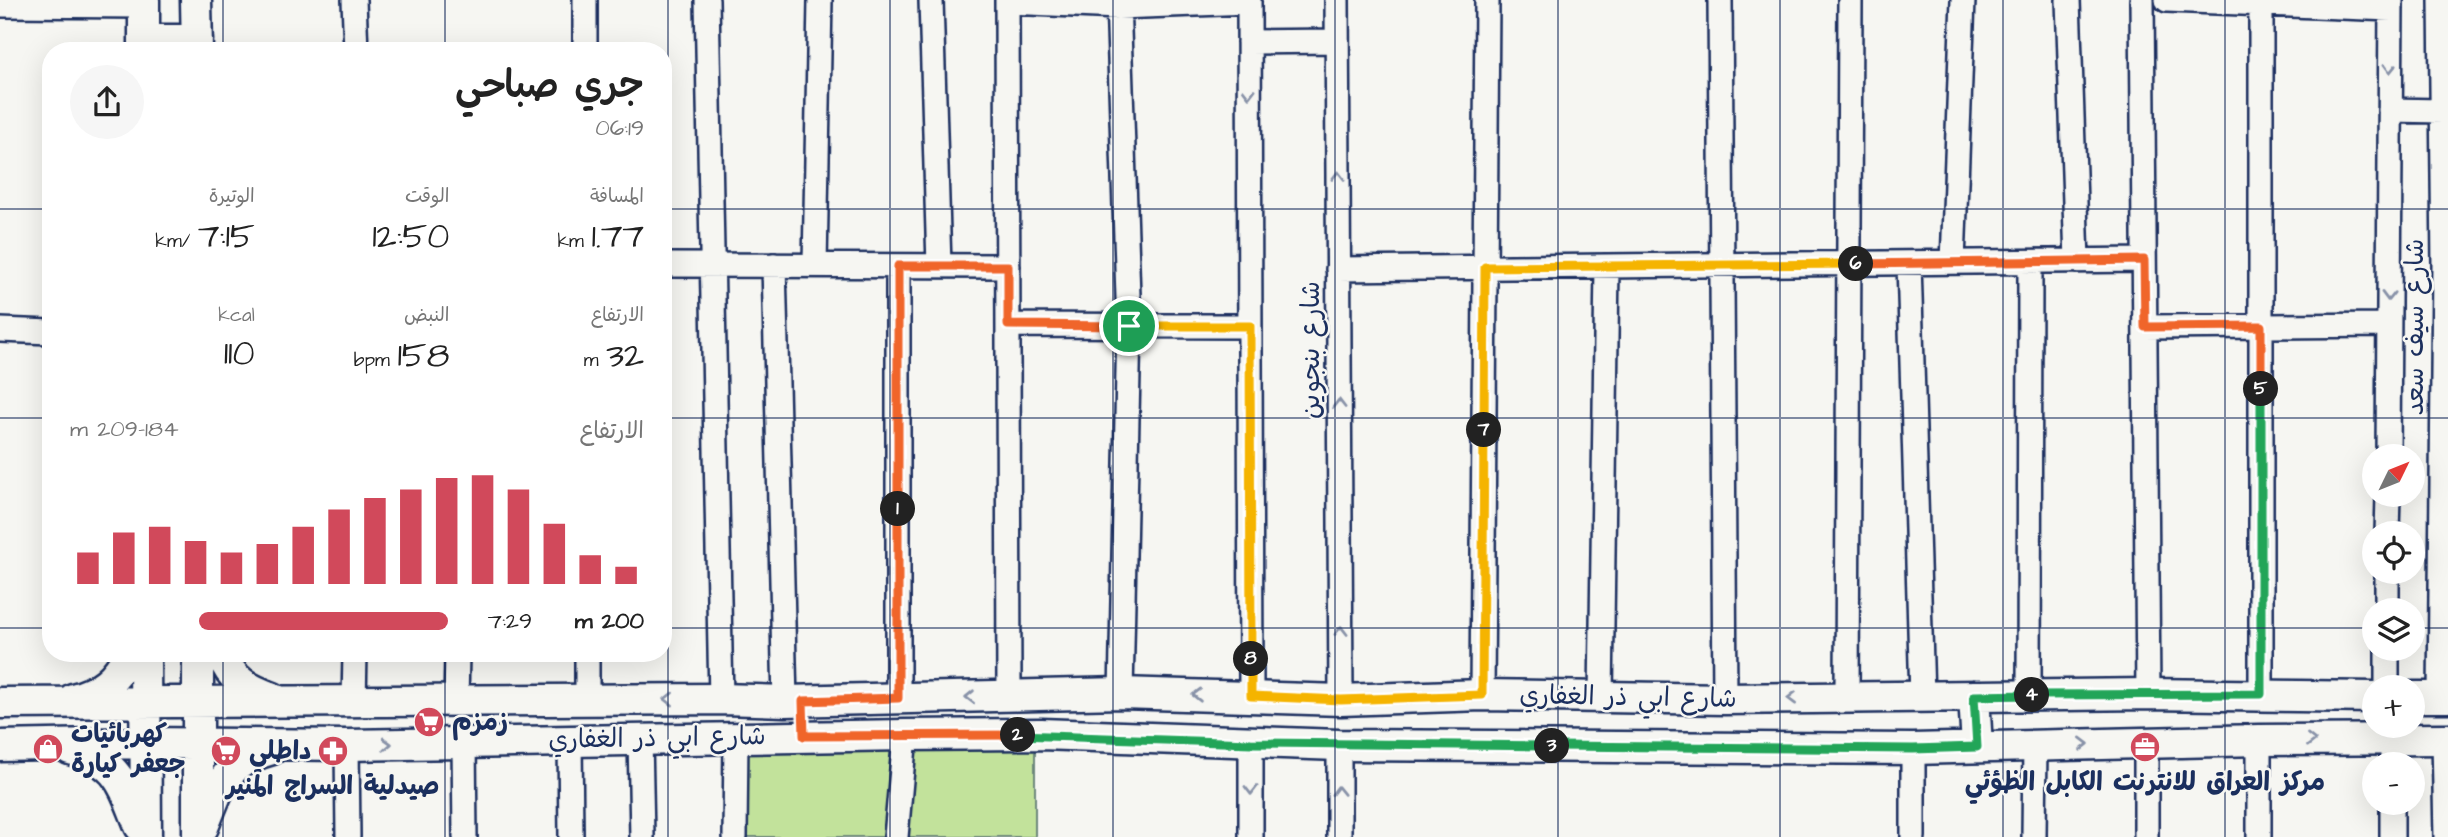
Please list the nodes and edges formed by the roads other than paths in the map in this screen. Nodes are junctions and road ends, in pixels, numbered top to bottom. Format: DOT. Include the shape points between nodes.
graph roads {
  1 [pos="197,0"];
  2 [pos="354,0"];
  3 [pos="585,0"];
  4 [pos="707,0"];
  5 [pos="820,0"];
  6 [pos="931,0"];
  7 [pos="1337,0"];
  8 [pos="1487,0"];
  9 [pos="1720,0"];
  10 [pos="1850,0"];
  11 [pos="1963,0"];
  12 [pos="2068,0"];
  13 [pos="2143,0"];
  14 [pos="2167,0"];
  15 [pos="2441,0"];
  16 [pos="1007,1"];
  17 [pos="1249,1"];
  18 [pos="2261,2"];
  19 [pos="144,3"];
  20 [pos="1118,4"];
  21 [pos="2391,4"];
  22 [pos="0,5"];
  23 [pos="1337,41"];
  24 [pos="144,42"];
  25 [pos="197,42"];
  26 [pos="356,42"];
  27 [pos="585,42"];
  28 [pos="1249,43"];
  29 [pos="2390,110"];
  30 [pos="2442,111"];
  31 [pos="2144,260"];
  32 [pos="2077,261"];
  33 [pos="1953,262"];
  34 [pos="2030,262"];
  35 [pos="1909,263"];
  36 [pos="1849,264"];
  37 [pos="672,265"];
  38 [pos="712,265"];
  39 [pos="774,265"];
  40 [pos="815,265"];
  41 [pos="1722,265"];
  42 [pos="2446,265"];
  43 [pos="898,266"];
  44 [pos="939,266"];
  45 [pos="1008,266"];
  46 [pos="1607,266"];
  47 [pos="1485,267"];
  48 [pos="1338,269"];
  49 [pos="1008,325"];
  50 [pos="2388,325"];
  51 [pos="1129,326"];
  52 [pos="1250,326"];
  53 [pos="2261,326"];
  54 [pos="2145,327"];
  55 [pos="0,330"];
  56 [pos="42,332"];
  57 [pos="2388,444"];
  58 [pos="123,662"];
  59 [pos="145,662"];
  60 [pos="198,662"];
  61 [pos="226,662"];
  62 [pos="355,662"];
  63 [pos="457,662"];
  64 [pos="587,662"];
  65 [pos="1121,693"];
  66 [pos="2148,694"];
  67 [pos="2261,694"];
  68 [pos="1482,695"];
  69 [pos="2029,695"];
  70 [pos="1251,696"];
  71 [pos="1974,696"];
  72 [pos="1009,697"];
  73 [pos="1922,697"];
  74 [pos="2362,697"];
  75 [pos="2434,697"];
  76 [pos="898,698"];
  77 [pos="1601,698"];
  78 [pos="1847,698"];
  79 [pos="721,699"];
  80 [pos="1725,699"];
  81 [pos="587,700"];
  82 [pos="1341,700"];
  83 [pos="198,701"];
  84 [pos="794,701"];
  85 [pos="145,702"];
  86 [pos="283,702"];
  87 [pos="354,702"];
  88 [pos="456,702"];
  89 [pos="58,703"];
  90 [pos="0,704"];
  91 [pos="905,735"];
  92 [pos="804,736"];
  93 [pos="736,737"];
  94 [pos="640,738"];
  95 [pos="570,739"];
  96 [pos="2446,739"];
  97 [pos="2259,740"];
  98 [pos="464,742"];
  99 [pos="146,743"];
  100 [pos="198,743"];
  101 [pos="1251,743"];
  102 [pos="2147,743"];
  103 [pos="289,744"];
  104 [pos="1339,744"];
  105 [pos="2035,744"];
  106 [pos="53,745"];
  107 [pos="347,745"];
  108 [pos="0,746"];
  109 [pos="1977,747"];
  110 [pos="1913,749"];
  111 [pos="2392,752"];
  112 [pos="2392,815"];
  113 [pos="145,837"];
  114 [pos="199,837"];
  115 [pos="348,837"];
  116 [pos="465,837"];
  117 [pos="571,837"];
  118 [pos="642,837"];
  119 [pos="735,837"];
  120 [pos="896,837"];
  121 [pos="1251,837"];
  122 [pos="1339,837"];
  123 [pos="1913,837"];
  124 [pos="2034,837"];
  125 [pos="2146,837"];
  126 [pos="2259,837"];
  127 [pos="2392,837"];
  128 [pos="2446,837"];
  1 -- 25 [label="main road"];
  2 -- 26 [label="street"];
  3 -- 27 [label="street"];
  4 -- 38 [label="street"];
  5 -- 40 [label="street"];
  6 -- 44 [label="street"];
  7 -- 23 [label="street, شارع بنجوين"];
  8 -- 47 [label="street"];
  9 -- 41 [label="street"];
  10 -- 36 [label="street"];
  11 -- 33 [label="street"];
  12 -- 32 [label="street"];
  13 -- 31 [label="street"];
  14 -- 18 [label="street"];
  15 -- 30 [label="street, شارع سيف سعد"];
  16 -- 20 [label="street"];
  16 -- 45 [label="street"];
  17 -- 20 [label="street"];
  17 -- 28 [label="street"];
  18 -- 21 [label="street"];
  18 -- 53 [label="street"];
  19 -- 22 [label="street"];
  19 -- 24 [label="main road"];
  20 -- 51 [label="street"];
  21 -- 29 [label="street, شارع سيف سعد, one-way"];
  23 -- 28 [label="street"];
  48 -- 23 [label="street, شارع بنجوين, one-way"];
  28 -- 52 [label="street, one-way"];
  29 -- 30 [label="street"];
  29 -- 50 [label="street, شارع سيف سعد, one-way"];
  30 -- 42 [label="street, شارع سيف سعد"];
  31 -- 32 [label="street"];
  31 -- 54 [label="street"];
  32 -- 34 [label="street"];
  33 -- 34 [label="street"];
  33 -- 35 [label="street"];
  34 -- 69 [label="street"];
  35 -- 36 [label="street"];
  35 -- 73 [label="street"];
  36 -- 41 [label="street"];
  36 -- 78 [label="street"];
  37 -- 38 [label="street"];
  38 -- 39 [label="street"];
  38 -- 79 [label="street"];
  39 -- 40 [label="street"];
  39 -- 84 [label="street"];
  40 -- 43 [label="street"];
  41 -- 46 [label="street"];
  41 -- 80 [label="street"];
  42 -- 75 [label="street, شارع سيف سعد"];
  43 -- 44 [label="street"];
  43 -- 76 [label="street"];
  44 -- 45 [label="street"];
  45 -- 49 [label="street"];
  46 -- 47 [label="street"];
  46 -- 77 [label="street"];
  47 -- 48 [label="street"];
  47 -- 68 [label="street"];
  82 -- 48 [label="street, شارع بنجوين, one-way"];
  49 -- 51 [label="street"];
  49 -- 72 [label="street"];
  50 -- 53 [label="street"];
  50 -- 57 [label="street, شارع سيف سعد"];
  51 -- 52 [label="street"];
  51 -- 65 [label="street"];
  52 -- 70 [label="street"];
  53 -- 54 [label="street"];
  53 -- 67 [label="street"];
  54 -- 66 [label="street"];
  55 -- 56 [label="street"];
  58 -- 89 [label="main road" via="110,681 94,693"];
  59 -- 85 [label="main road"];
  60 -- 83 [label="main road"];
  61 -- 86 [label="main road" via="247,690"];
  62 -- 87 [label="street"];
  63 -- 88 [label="street"];
  64 -- 81 [label="street"];
  70 -- 65 [label="main road, شارع ابي ذر الغفاري, one-way"];
  65 -- 72 [label="main road, شارع ابي ذر الغفاري"];
  66 -- 67 [label="main road, شارع ابي ذر الغفاري"];
  66 -- 69 [label="main road, شارع ابي ذر الغفاري"];
  67 -- 74 [label="main road, شارع ابي ذر الغفاري"];
  68 -- 77 [label="main road, شارع ابي ذر الغفاري"];
  68 -- 82 [label="main road, شارع ابي ذر الغفاري"];
  69 -- 71 [label="main road, شارع ابي ذر الغفاري"];
  70 -- 82 [label="main road, شارع ابي ذر الغفاري"];
  71 -- 73 [label="main road, شارع ابي ذر الغفاري"];
  71 -- 109 [label="main road"];
  72 -- 76 [label="main road, شارع ابي ذر الغفاري, one-way"];
  73 -- 78 [label="main road, شارع ابي ذر الغفاري"];
  76 -- 84 [label="main road, شارع ابي ذر الغفاري"];
  77 -- 80 [label="main road, شارع ابي ذر الغفاري"];
  78 -- 80 [label="main road, شارع ابي ذر الغفاري, one-way"];
  79 -- 81 [label="main road, شارع ابي ذر الغفاري, one-way"];
  79 -- 84 [label="main road, شارع ابي ذر الغفاري"];
  81 -- 88 [label="main road, شارع ابي ذر الغفاري"];
  83 -- 85 [label="main road, شارع ابي ذر الغفاري"];
  83 -- 86 [label="main road, شارع ابي ذر الغفاري"];
  83 -- 100 [label="main road"];
  84 -- 92 [label="main road"];
  85 -- 89 [label="main road, شارع ابي ذر الغفاري"];
  85 -- 99 [label="main road"];
  86 -- 87 [label="main road, شارع ابي ذر الغفاري"];
  87 -- 88 [label="main road, شارع ابي ذر الغفاري"];
  89 -- 90 [label="main road, شارع ابي ذر الغفاري"];
  91 -- 92 [label="main road, شارع ابي ذر الغفاري"];
  91 -- 101 [label="main road, شارع ابي ذر الغفاري" via="1041,734"];
  91 -- 120 [label="street"];
  92 -- 93 [label="main road, شارع ابي ذر الغفاري"];
  93 -- 94 [label="main road, شارع ابي ذر الغفاري"];
  93 -- 119 [label="street"];
  94 -- 95 [label="main road, شارع ابي ذر الغفاري"];
  94 -- 118 [label="street"];
  95 -- 98 [label="main road, شارع ابي ذر الغفاري"];
  95 -- 117 [label="street"];
  96 -- 111 [label="main road, شارع ابي ذر الغفاري"];
  96 -- 128 [label="street"];
  97 -- 102 [label="main road, شارع ابي ذر الغفاري"];
  97 -- 111 [label="main road, شارع ابي ذر الغفاري, one-way"];
  97 -- 126 [label="street"];
  107 -- 98 [label="main road, شارع ابي ذر الغفاري, one-way"];
  98 -- 116 [label="street"];
  99 -- 100 [label="main road, شارع ابي ذر الغفاري"];
  99 -- 106 [label="main road, شارع ابي ذر الغفاري"];
  99 -- 113 [label="main road"];
  100 -- 103 [label="main road, شارع ابي ذر الغفاري"];
  100 -- 114 [label="main road"];
  101 -- 104 [label="main road, شارع ابي ذر الغفاري"];
  101 -- 121 [label="street, one-way"];
  105 -- 102 [label="main road, شارع ابي ذر الغفاري, one-way"];
  102 -- 125 [label="street"];
  103 -- 107 [label="main road, شارع ابي ذر الغفاري"];
  103 -- 114 [label="main road" via="239,761 226,773"];
  104 -- 110 [label="main road, شارع ابي ذر الغفاري"];
  122 -- 104 [label="street, one-way"];
  105 -- 109 [label="main road, شارع ابي ذر الغفاري"];
  105 -- 124 [label="street"];
  106 -- 108 [label="main road, شارع ابي ذر الغفاري"];
  106 -- 113 [label="main road" via="93,755 111,767"];
  107 -- 115 [label="street"];
  109 -- 110 [label="main road, شارع ابي ذر الغفاري"];
  110 -- 123 [label="street"];
  112 -- 127 [label="street"];
}
